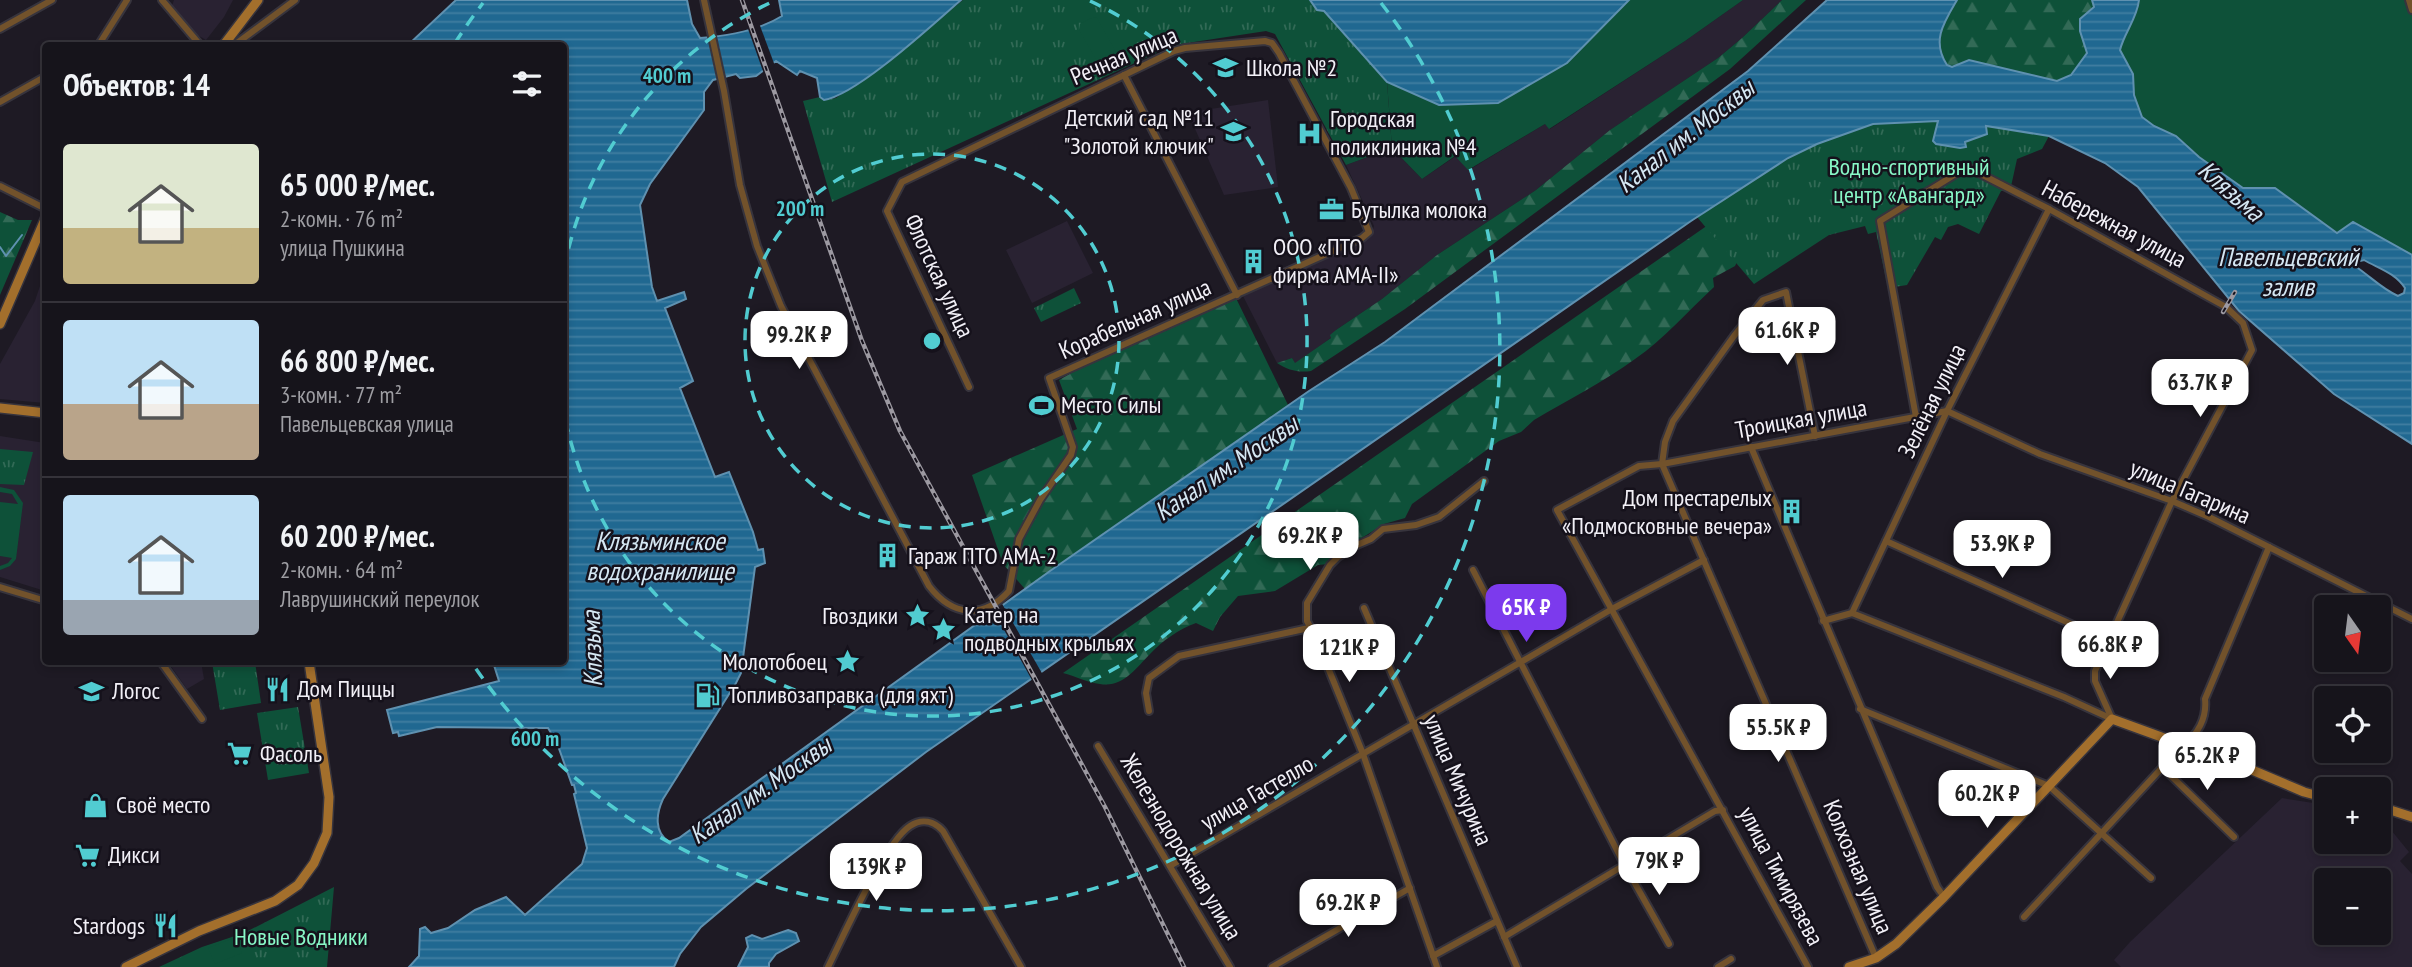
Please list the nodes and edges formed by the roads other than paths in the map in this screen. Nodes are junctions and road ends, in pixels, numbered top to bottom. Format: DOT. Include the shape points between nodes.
graph roads {
  1 [pos="52,0"];
  2 [pos="127,0"];
  3 [pos="258,0"];
  4 [pos="295,0"];
  5 [pos="704,0"];
  6 [pos="2409,0"];
  7 [pos="164,1"];
  8 [pos="2412,10"];
  9 [pos="0,29"];
  10 [pos="101,42"];
  11 [pos="198,42"];
  12 [pos="226,42"];
  13 [pos="238,42"];
  14 [pos="1124,75"];
  15 [pos="42,78"];
  16 [pos="0,102"];
  17 [pos="902,182"];
  18 [pos="0,186"];
  19 [pos="42,207"];
  20 [pos="2049,209"];
  21 [pos="42,226"];
  22 [pos="1237,295"];
  23 [pos="0,324"];
  24 [pos="969,387"];
  25 [pos="0,408"];
  26 [pos="1947,411"];
  27 [pos="42,413"];
  28 [pos="1916,416"];
  29 [pos="1815,436"];
  30 [pos="1751,447"];
  31 [pos="1661,464"];
  32 [pos="1484,481"];
  33 [pos="2172,501"];
  34 [pos="1557,510"];
  35 [pos="1886,541"];
  36 [pos="2269,547"];
  37 [pos="1704,560"];
  38 [pos="1473,570"];
  39 [pos="0,587"];
  40 [pos="42,600"];
  41 [pos="1364,608"];
  42 [pos="1612,609"];
  43 [pos="1853,612"];
  44 [pos="2412,619"];
  45 [pos="1823,621"];
  46 [pos="1309,628"];
  47 [pos="2109,641"];
  48 [pos="1521,663"];
  49 [pos="163,665"];
  50 [pos="309,665"];
  51 [pos="1860,709"];
  52 [pos="1149,711"];
  53 [pos="202,719"];
  54 [pos="2112,719"];
  55 [pos="1413,725"];
  56 [pos="1098,746"];
  57 [pos="2182,746"];
  58 [pos="1363,754"];
  59 [pos="2162,768"];
  60 [pos="2049,786"];
  61 [pos="2314,795"];
  62 [pos="1723,810"];
  63 [pos="2391,810"];
  64 [pos="2412,817"];
  65 [pos="2101,832"];
  66 [pos="2234,836"];
  67 [pos="1624,864"];
  68 [pos="1170,866"];
  69 [pos="2151,878"];
  70 [pos="1410,888"];
  71 [pos="1944,897"];
  72 [pos="2024,917"];
  73 [pos="1497,921"];
  74 [pos="1504,937"];
  75 [pos="1669,944"];
  76 [pos="1433,956"];
  77 [pos="1875,958"];
  78 [pos="1731,959"];
  79 [pos="126,967"];
  80 [pos="828,967"];
  81 [pos="1021,967"];
  82 [pos="1230,967"];
  83 [pos="1272,967"];
  84 [pos="1437,967"];
  85 [pos="1517,967"];
  86 [pos="1718,967"];
  87 [pos="1808,967"];
  88 [pos="1849,967"];
  1 -- 9 [label="street"];
  2 -- 10 [label="street"];
  3 -- 12 [label="street"];
  4 -- 13 [label="street"];
  5 -- 22 [label="street, Корабельная улица" via="740,185 781,306 929,586 955,609 984,610 1004,596 1011,586 1022,532 1071,455 1067,424 1049,378"];
  6 -- 8 [label="street"];
  7 -- 11 [label="street"];
  14 -- 17 [label="street, Речная улица"];
  14 -- 22 [label="street"];
  14 -- 22 [label="street, Речная улица" via="1185,48 1272,43 1351,188 1369,228 1367,235"];
  15 -- 16 [label="street"];
  17 -- 24 [label="street, Флотская улица" via="887,211"];
  18 -- 19 [label="street"];
  20 -- 26 [label="street, Зелёная улица"];
  20 -- 28 [label="street, Набережная улица" via="1967,167 1880,221"];
  20 -- 33 [label="street, Набережная улица" via="2226,307 2244,323 2252,351"];
  21 -- 23 [label="street"];
  25 -- 27 [label="street"];
  26 -- 28 [label="street, Троицкая улица"];
  26 -- 33 [label="street, улица Гагарина" via="2040,454"];
  26 -- 35 [label="street, Зелёная улица"];
  28 -- 29 [label="street, Троицкая улица"];
  29 -- 30 [label="street, Троицкая улица"];
  29 -- 31 [label="street" via="1786,292 1763,300 1734,336 1673,421"];
  30 -- 31 [label="street, Троицкая улица"];
  30 -- 45 [label="street"];
  31 -- 34 [label="street, Троицкая улица" via="1639,466"];
  31 -- 37 [label="street, Колхозная улица"];
  32 -- 46 [label="street" via="1439,517 1383,529 1339,557 1307,603"];
  33 -- 36 [label="street, улица Гагарина"];
  33 -- 47 [label="street"];
  34 -- 42 [label="street, улица Тимирязева"];
  35 -- 43 [label="street, Зелёная улица"];
  35 -- 47 [label="street"];
  36 -- 44 [label="street, улица Гагарина"];
  36 -- 57 [label="street" via="2205,699 2206,711 2197,733"];
  37 -- 42 [label="street, улица Гастелло"];
  37 -- 77 [label="street, Колхозная улица"];
  38 -- 48 [label="street"];
  39 -- 40 [label="street"];
  41 -- 55 [label="street, улица Мичурина"];
  42 -- 48 [label="street, улица Гастелло"];
  42 -- 62 [label="street, улица Тимирязева"];
  43 -- 45 [label="street"];
  43 -- 54 [label="street"];
  45 -- 51 [label="street"];
  46 -- 52 [label="street" via="1179,656 1149,678"];
  46 -- 58 [label="street"];
  47 -- 54 [label="street" via="2094,676"];
  48 -- 55 [label="street, улица Гастелло"];
  48 -- 67 [label="street"];
  49 -- 53 [label="street"];
  50 -- 79 [label="street" via="329,797 327,833 314,863 298,885 275,901 178,940"];
  51 -- 60 [label="street"];
  51 -- 71 [label="street"];
  54 -- 57 [label="street"];
  54 -- 60 [label="street"];
  55 -- 58 [label="street, улица Гастелло"];
  55 -- 73 [label="street, улица Мичурина"];
  56 -- 68 [label="street, Железнодорожная улица"];
  57 -- 59 [label="street"];
  57 -- 61 [label="street"];
  58 -- 68 [label="street, улица Гастелло"];
  58 -- 70 [label="street"];
  59 -- 65 [label="street"];
  59 -- 66 [label="street"];
  60 -- 65 [label="street"];
  60 -- 71 [label="street"];
  62 -- 67 [label="street"];
  62 -- 87 [label="street, улица Тимирязева"];
  63 -- 64 [label="street"];
  65 -- 69 [label="street"];
  65 -- 72 [label="street"];
  67 -- 74 [label="street"];
  67 -- 75 [label="street"];
  68 -- 82 [label="street, Железнодорожная улица"];
  70 -- 76 [label="street"];
  70 -- 83 [label="street"];
  71 -- 77 [label="street"];
  73 -- 74 [label="street, улица Мичурина"];
  73 -- 76 [label="street"];
  74 -- 85 [label="street, улица Мичурина"];
  76 -- 84 [label="street"];
  77 -- 88 [label="street"];
  78 -- 86 [label="street"];
  80 -- 81 [label="street" via="891,846 908,827 923,821 943,831"];
}
